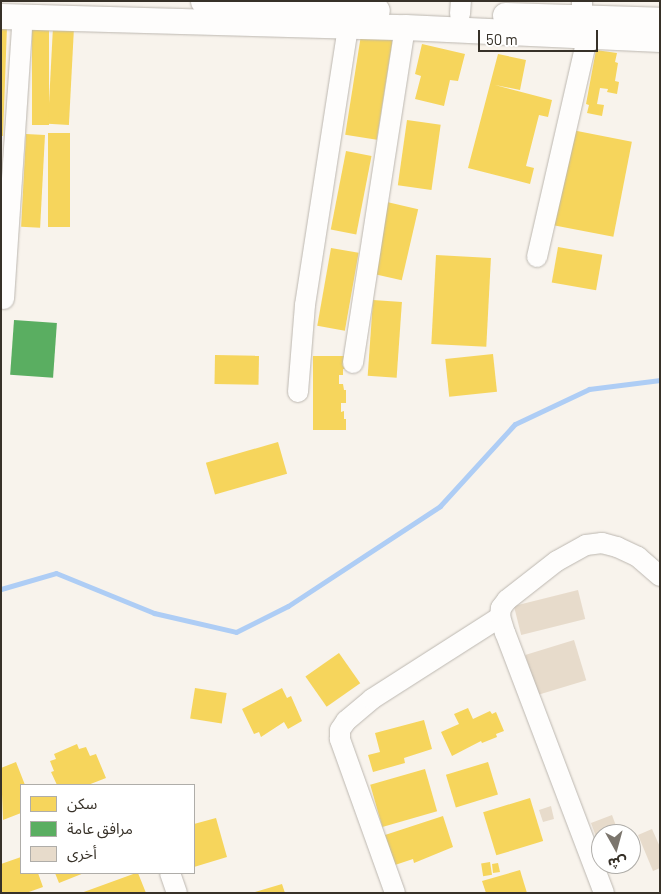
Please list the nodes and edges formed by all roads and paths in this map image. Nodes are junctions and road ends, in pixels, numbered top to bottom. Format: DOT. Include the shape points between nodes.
graph roads {
  1 [pos="202,1"];
  2 [pos="268,3"];
  3 [pos="461,8"];
  4 [pos="12,16"];
  5 [pos="584,18"];
  6 [pos="660,20"];
  7 [pos="348,26"];
  8 [pos="405,27"];
  9 [pos="660,40"];
  10 [pos="537,257"];
  11 [pos="4,299"];
  12 [pos="353,363"];
  13 [pos="298,392"];
  14 [pos="660,576"];
  15 [pos="500,617"];
  16 [pos="170,874"];
  17 [pos="177,893"];
  18 [pos="395,893"];
  19 [pos="604,893"];
  1 -- 2 [label="main road"];
  2 -- 3 [label="main road"];
  3 -- 5 [label="main road"];
  4 -- 7 [label="main road"];
  4 -- 11 [label="street"];
  5 -- 6 [label="main road"];
  5 -- 8 [label="main road"];
  5 -- 9 [label="main road"];
  5 -- 10 [label="street"];
  7 -- 8 [label="main road"];
  7 -- 13 [label="street" via="304,305"];
  8 -- 12 [label="street"];
  14 -- 15 [label="street" via="638,558 617,547 586,545 557,561 507,600 501,608"];
  15 -- 18 [label="street" via="372,699 340,730 340,739"];
  15 -- 19 [label="street"];
  16 -- 17 [label="street"];
}
